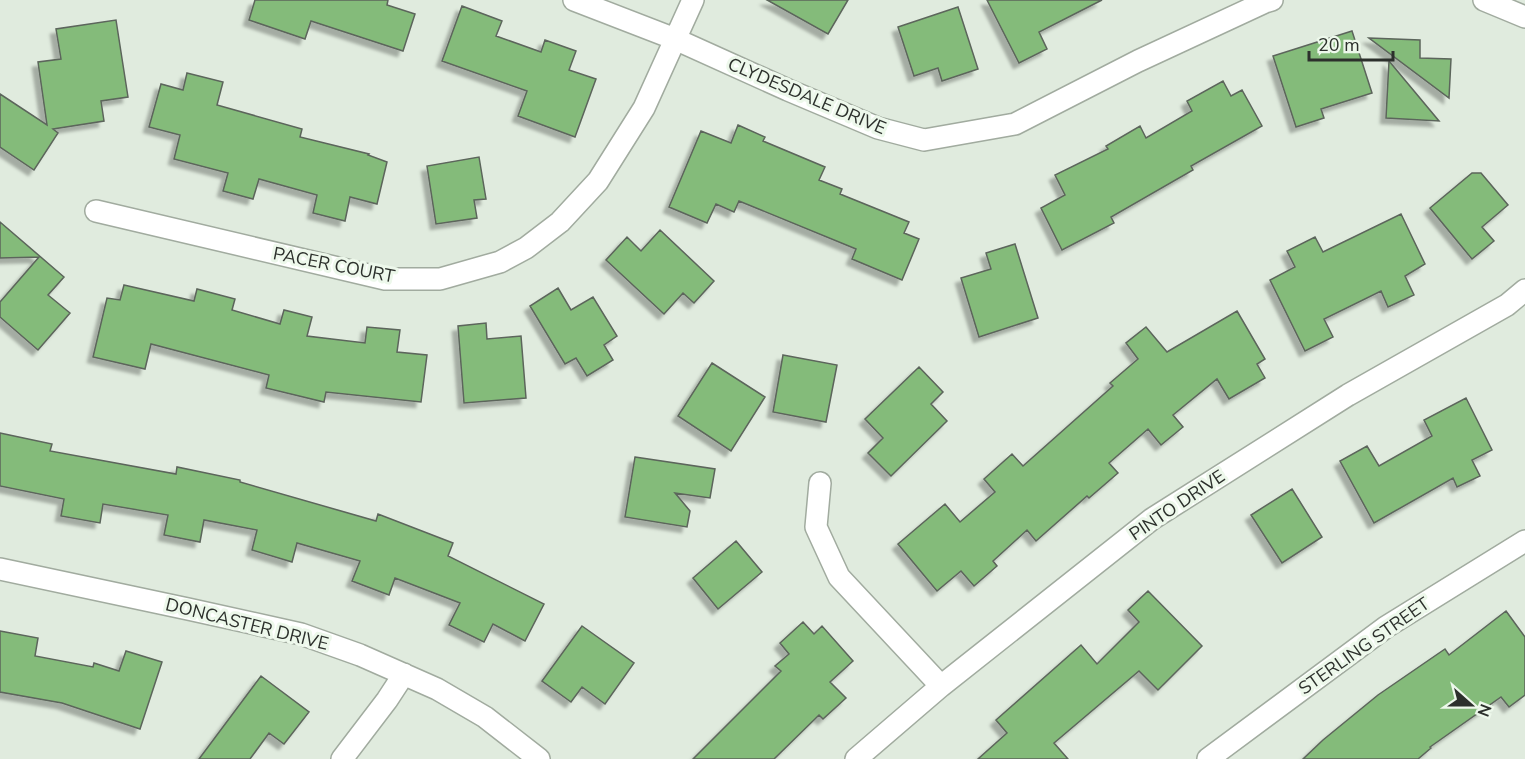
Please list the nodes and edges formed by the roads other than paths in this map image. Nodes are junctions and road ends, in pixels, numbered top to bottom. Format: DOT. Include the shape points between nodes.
graph roads {
  1 [pos="574,0"];
  2 [pos="693,0"];
  3 [pos="1272,0"];
  4 [pos="1484,0"];
  5 [pos="1525,17"];
  6 [pos="675,39"];
  7 [pos="96,211"];
  8 [pos="1525,290"];
  9 [pos="820,483"];
  10 [pos="1525,542"];
  11 [pos="0,569"];
  12 [pos="404,674"];
  13 [pos="940,686"];
  14 [pos="342,759"];
  15 [pos="539,759"];
  16 [pos="856,759"];
  17 [pos="1208,759"];
  1 -- 6 [label="street, CLYDESDALE DRIVE"];
  2 -- 6 [label="street, PACER COURT"];
  3 -- 6 [label="street, CLYDESDALE DRIVE" via="1138,61 1015,124 924,140 878,128"];
  4 -- 5 [label="street"];
  6 -- 7 [label="street, PACER COURT" via="644,108 598,182 560,222 500,262 440,279 385,279"];
  8 -- 13 [label="street, PINTO DRIVE" via="1507,305 1348,395 1152,519"];
  9 -- 13 [label="street" via="816,528 839,577"];
  10 -- 17 [label="street, STERLING STREET" via="1386,627"];
  11 -- 12 [label="street, DONCASTER DRIVE" via="301,634"];
  12 -- 14 [label="street"];
  12 -- 15 [label="street, DONCASTER DRIVE" via="485,717"];
  13 -- 16 [label="street, PINTO DRIVE"];
}
